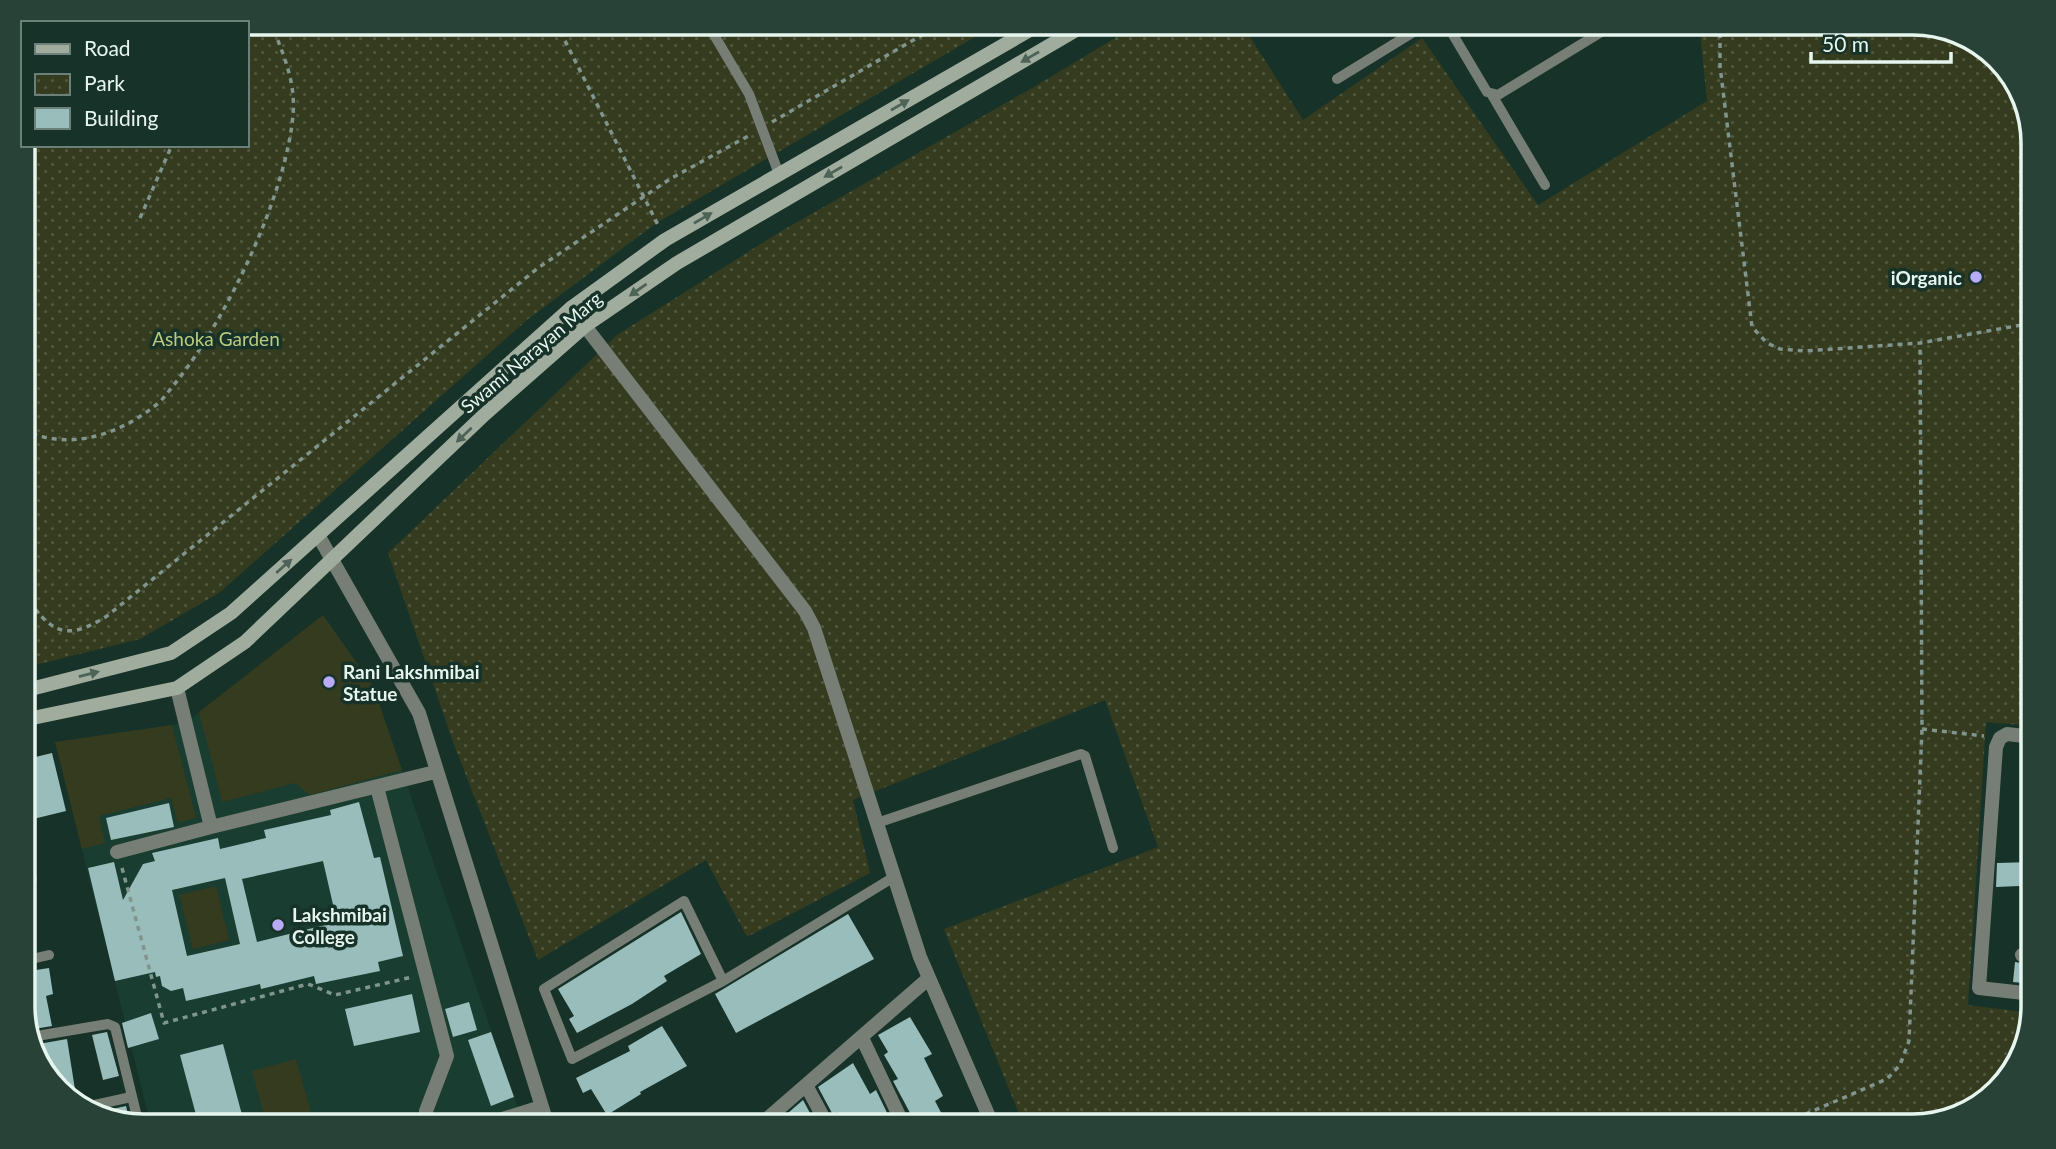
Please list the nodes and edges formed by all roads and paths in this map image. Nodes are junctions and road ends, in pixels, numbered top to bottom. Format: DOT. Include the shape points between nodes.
graph roads {
  1 [pos="276,35"];
  2 [pos="562,35"];
  3 [pos="714,35"];
  4 [pos="922,35"];
  5 [pos="1021,35"];
  6 [pos="1067,35"];
  7 [pos="1408,35"];
  8 [pos="1454,35"];
  9 [pos="1596,35"];
  10 [pos="1720,35"];
  11 [pos="1336,79"];
  12 [pos="1492,95"];
  13 [pos="762,128"];
  14 [pos="171,147"];
  15 [pos="779,174"];
  16 [pos="1545,185"];
  17 [pos="644,195"];
  18 [pos="140,218"];
  19 [pos="665,240"];
  20 [pos="571,308"];
  21 [pos="2021,325"];
  22 [pos="585,326"];
  23 [pos="1920,342"];
  24 [pos="35,435"];
  25 [pos="318,535"];
  26 [pos="331,559"];
  27 [pos="35,609"];
  28 [pos="35,688"];
  29 [pos="177,688"];
  30 [pos="35,718"];
  31 [pos="1922,729"];
  32 [pos="2021,736"];
  33 [pos="2000,738"];
  34 [pos="435,772"];
  35 [pos="377,786"];
  36 [pos="877,823"];
  37 [pos="211,827"];
  38 [pos="1113,848"];
  39 [pos="117,852"];
  40 [pos="894,877"];
  41 [pos="49,956"];
  42 [pos="35,959"];
  43 [pos="425,974"];
  44 [pos="929,978"];
  45 [pos="723,981"];
  46 [pos="2021,993"];
  47 [pos="39,1035"];
  48 [pos="862,1038"];
  49 [pos="807,1087"];
  50 [pos="131,1097"];
  51 [pos="98,1104"];
  52 [pos="541,1107"];
  53 [pos="136,1113"];
  54 [pos="426,1114"];
  55 [pos="519,1114"];
  56 [pos="544,1114"];
  57 [pos="774,1114"];
  58 [pos="822,1114"];
  59 [pos="898,1114"];
  60 [pos="988,1114"];
  61 [pos="1806,1114"];
  1 -- 24 [label="path" via="292,79 289,146 245,268 217,322 158,404 96,436 66,442"];
  2 -- 17 [label="path"];
  3 -- 13 [label="lane" via="749,94"];
  4 -- 13 [label="path"];
  15 -- 5 [label="main road, Swami Narayan Marg, one-way"];
  6 -- 22 [label="main road, Swami Narayan Marg, one-way" via="677,263"];
  7 -- 11 [label="lane"];
  8 -- 12 [label="lane"];
  9 -- 12 [label="lane"];
  10 -- 23 [label="path" via="1720,66 1756,334 1780,349 1805,351"];
  12 -- 16 [label="lane"];
  13 -- 15 [label="lane"];
  13 -- 17 [label="path"];
  14 -- 18 [label="path"];
  19 -- 15 [label="main road, Swami Narayan Marg, one-way"];
  17 -- 19 [label="path"];
  17 -- 27 [label="path" via="538,268 107,616 85,630 72,632 45,623"];
  19 -- 20 [label="main road, Swami Narayan Marg"];
  20 -- 22 [label="street"];
  20 -- 25 [label="main road, Swami Narayan Marg"];
  21 -- 23 [label="path"];
  22 -- 26 [label="main road, Swami Narayan Marg, one-way"];
  22 -- 36 [label="street" via="805,611"];
  23 -- 31 [label="path"];
  25 -- 26 [label="street"];
  28 -- 25 [label="main road, Swami Narayan Marg, one-way" via="171,653 231,613"];
  26 -- 29 [label="main road, Swami Narayan Marg" via="244,642"];
  26 -- 34 [label="street" via="411,696"];
  29 -- 30 [label="main road, Swami Narayan Marg"];
  29 -- 37 [label="street"];
  31 -- 33 [label="path"];
  31 -- 61 [label="path" via="1906,1053 1887,1079"];
  32 -- 33 [label="street"];
  33 -- 46 [label="street" via="1979,988"];
  34 -- 35 [label="street"];
  34 -- 52 [label="street"];
  35 -- 37 [label="street"];
  35 -- 43 [label="street"];
  36 -- 38 [label="lane" via="1081,754"];
  36 -- 40 [label="street"];
  37 -- 39 [label="street"];
  39 -- 43 [label="path" via="164,1023 308,984 335,996"];
  40 -- 44 [label="street"];
  40 -- 45 [label="lane"];
  41 -- 42 [label="lane"];
  43 -- 54 [label="street" via="447,1056"];
  44 -- 48 [label="street"];
  44 -- 60 [label="street"];
  45 -- 45 [label="lane" via="683,901 544,989 572,1059"];
  47 -- 50 [label="lane" via="112,1025"];
  48 -- 49 [label="street"];
  48 -- 59 [label="street"];
  49 -- 57 [label="street"];
  49 -- 58 [label="street"];
  50 -- 51 [label="lane"];
  50 -- 53 [label="lane"];
  52 -- 55 [label="street"];
  52 -- 56 [label="street"];
}
